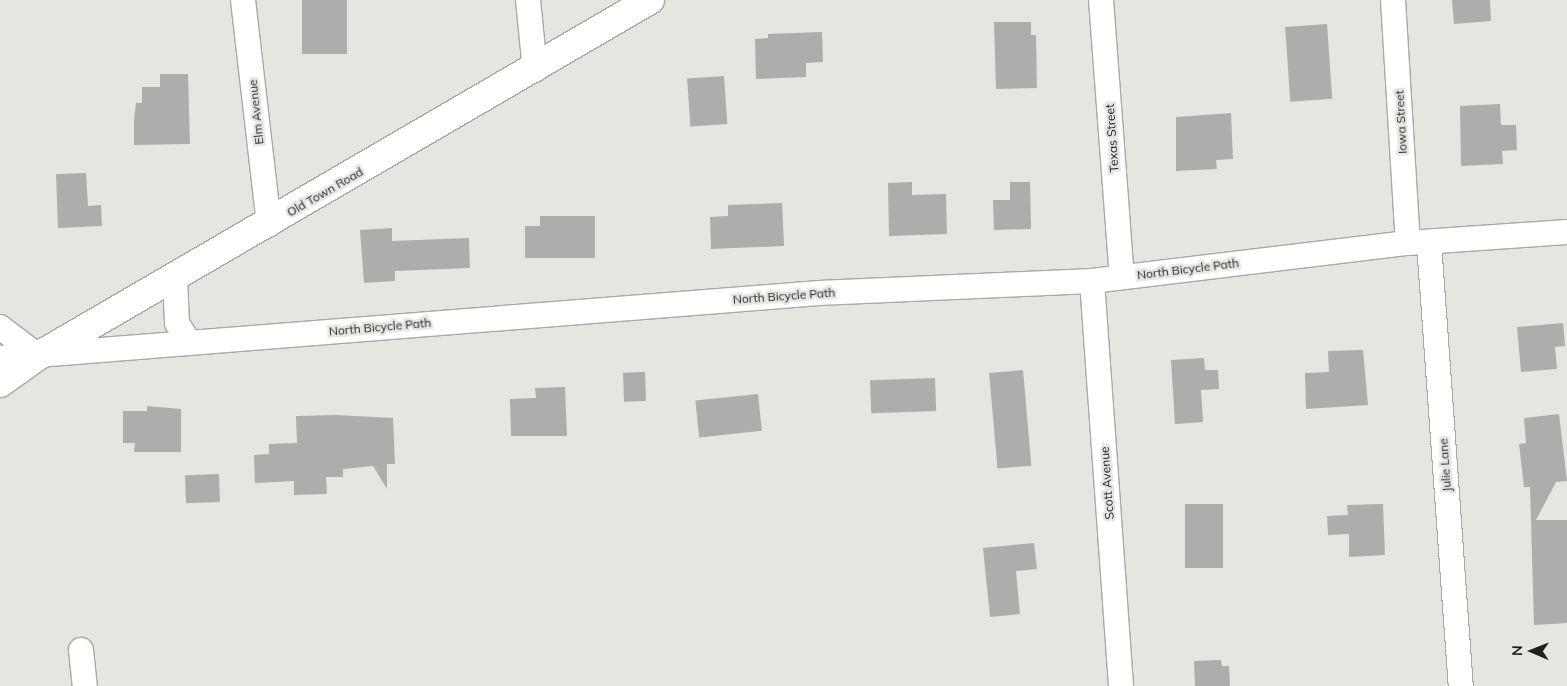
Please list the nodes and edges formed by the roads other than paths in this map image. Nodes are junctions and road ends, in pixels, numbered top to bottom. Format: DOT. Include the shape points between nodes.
graph roads {
  1 [pos="243,0"];
  2 [pos="528,0"];
  3 [pos="650,0"];
  4 [pos="1101,0"];
  5 [pos="1394,0"];
  6 [pos="535,70"];
  7 [pos="269,225"];
  8 [pos="1567,232"];
  9 [pos="1419,243"];
  10 [pos="1122,276"];
  11 [pos="175,279"];
  12 [pos="1092,281"];
  13 [pos="0,327"];
  14 [pos="189,342"];
  15 [pos="38,356"];
  16 [pos="0,358"];
  17 [pos="0,383"];
  18 [pos="81,650"];
  19 [pos="85,686"];
  20 [pos="1121,686"];
  21 [pos="1461,686"];
  1 -- 7 [label="street, Elm Avenue"];
  2 -- 6 [label="street"];
  3 -- 6 [label="main road, Old Town Road"];
  4 -- 10 [label="street, Texas Street"];
  5 -- 9 [label="street, Iowa Street"];
  6 -- 7 [label="main road, Old Town Road"];
  7 -- 11 [label="main road, Old Town Road"];
  8 -- 9 [label="street, North Bicycle Path"];
  9 -- 10 [label="street, North Bicycle Path"];
  9 -- 21 [label="street, Julie Lane"];
  10 -- 12 [label="street, North Bicycle Path"];
  11 -- 14 [label="street" via="177,323"];
  11 -- 15 [label="main road, Old Town Road"];
  12 -- 14 [label="street, North Bicycle Path" via="818,293"];
  12 -- 20 [label="street, Scott Avenue"];
  13 -- 15 [label="street"];
  14 -- 15 [label="street, North Bicycle Path"];
  15 -- 16 [label="street, North Bicycle Path"];
  15 -- 17 [label="main road, Old Town Road"];
  18 -- 19 [label="street"];
}
